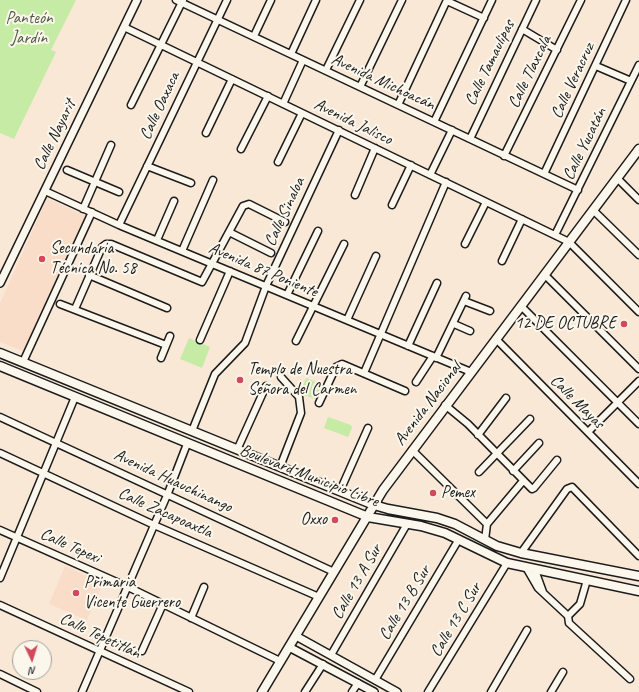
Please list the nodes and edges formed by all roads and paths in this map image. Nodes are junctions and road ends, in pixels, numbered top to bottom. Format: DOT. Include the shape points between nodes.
graph roads {
  1 [pos="137,0"];
  2 [pos="227,0"];
  3 [pos="271,0"];
  4 [pos="316,0"];
  5 [pos="360,0"];
  6 [pos="402,0"];
  7 [pos="492,0"];
  8 [pos="536,0"];
  9 [pos="581,0"];
  10 [pos="626,0"];
  11 [pos="180,1"];
  12 [pos="447,1"];
  13 [pos="484,18"];
  14 [pos="217,20"];
  15 [pos="124,27"];
  16 [pos="522,29"];
  17 [pos="254,36"];
  18 [pos="161,46"];
  19 [pos="557,50"];
  20 [pos="291,54"];
  21 [pos="303,60"];
  22 [pos="196,63"];
  23 [pos="639,65"];
  24 [pos="596,66"];
  25 [pos="326,70"];
  26 [pos="232,79"];
  27 [pos="631,81"];
  28 [pos="360,87"];
  29 [pos="268,96"];
  30 [pos="283,104"];
  31 [pos="131,105"];
  32 [pos="398,105"];
  33 [pos="302,112"];
  34 [pos="434,122"];
  35 [pos="339,130"];
  36 [pos="452,130"];
  37 [pos="206,133"];
  38 [pos="470,139"];
  39 [pos="111,145"];
  40 [pos="375,148"];
  41 [pos="241,149"];
  42 [pos="638,153"];
  43 [pos="504,156"];
  44 [pos="278,162"];
  45 [pos="411,165"];
  46 [pos="147,166"];
  47 [pos="67,170"];
  48 [pos="544,174"];
  49 [pos="430,175"];
  50 [pos="617,178"];
  51 [pos="213,180"];
  52 [pos="95,181"];
  53 [pos="446,182"];
  54 [pos="191,183"];
  55 [pos="578,190"];
  56 [pos="45,191"];
  57 [pos="120,192"];
  58 [pos="355,195"];
  59 [pos="639,200"];
  60 [pos="174,201"];
  61 [pos="486,202"];
  62 [pos="392,205"];
  63 [pos="84,209"];
  64 [pos="593,210"];
  65 [pos="92,212"];
  66 [pos="522,219"];
  67 [pos="286,222"];
  68 [pos="119,225"];
  69 [pos="318,231"];
  70 [pos="230,232"];
  71 [pos="555,235"];
  72 [pos="156,240"];
  73 [pos="569,242"];
  74 [pos="344,244"];
  75 [pos="465,244"];
  76 [pos="182,251"];
  77 [pos="271,253"];
  78 [pos="376,256"];
  79 [pos="639,256"];
  80 [pos="502,261"];
  81 [pos="213,264"];
  82 [pos="230,271"];
  83 [pos="544,274"];
  84 [pos="89,275"];
  85 [pos="0,283"];
  86 [pos="437,283"];
  87 [pos="266,286"];
  88 [pos="287,295"];
  89 [pos="60,304"];
  90 [pos="313,306"];
  91 [pos="521,306"];
  92 [pos="167,308"];
  93 [pos="75,309"];
  94 [pos="490,311"];
  95 [pos="639,312"];
  96 [pos="347,320"];
  97 [pos="454,324"];
  98 [pos="470,331"];
  99 [pos="380,334"];
  100 [pos="170,336"];
  101 [pos="496,339"];
  102 [pos="200,340"];
  103 [pos="296,342"];
  104 [pos="166,345"];
  105 [pos="408,346"];
  106 [pos="0,352"];
  107 [pos="434,357"];
  108 [pos="161,358"];
  109 [pos="23,362"];
  110 [pos="0,366"];
  111 [pos="639,369"];
  112 [pos="471,372"];
  113 [pos="364,373"];
  114 [pos="281,377"];
  115 [pos="639,381"];
  116 [pos="416,382"];
  117 [pos="266,386"];
  118 [pos="405,392"];
  119 [pos="75,397"];
  120 [pos="506,398"];
  121 [pos="618,402"];
  122 [pos="319,403"];
  123 [pos="445,405"];
  124 [pos="0,416"];
  125 [pos="530,419"];
  126 [pos="639,424"];
  127 [pos="368,428"];
  128 [pos="192,431"];
  129 [pos="588,432"];
  130 [pos="478,435"];
  131 [pos="56,442"];
  132 [pos="538,443"];
  133 [pos="187,444"];
  134 [pos="237,450"];
  135 [pos="412,450"];
  136 [pos="0,453"];
  137 [pos="496,453"];
  138 [pos="557,460"];
  139 [pos="280,467"];
  140 [pos="513,470"];
  141 [pos="479,472"];
  142 [pos="44,473"];
  143 [pos="523,481"];
  144 [pos="639,484"];
  145 [pos="340,491"];
  146 [pos="168,493"];
  147 [pos="374,505"];
  148 [pos="368,517"];
  149 [pos="154,524"];
  150 [pos="407,524"];
  151 [pos="487,524"];
  152 [pos="0,530"];
  153 [pos="17,538"];
  154 [pos="459,540"];
  155 [pos="485,540"];
  156 [pos="521,553"];
  157 [pos="639,556"];
  158 [pos="507,563"];
  159 [pos="531,569"];
  160 [pos="334,572"];
  161 [pos="639,576"];
  162 [pos="0,578"];
  163 [pos="587,580"];
  164 [pos="128,587"];
  165 [pos="204,587"];
  166 [pos="639,591"];
  167 [pos="319,597"];
  168 [pos="163,604"];
  169 [pos="0,605"];
  170 [pos="568,616"];
  171 [pos="191,618"];
  172 [pos="527,630"];
  173 [pos="296,636"];
  174 [pos="289,646"];
  175 [pos="100,651"];
  176 [pos="142,651"];
  177 [pos="331,655"];
  178 [pos="280,661"];
  179 [pos="323,664"];
  180 [pos="563,672"];
  181 [pos="0,674"];
  182 [pos="630,679"];
  183 [pos="375,680"];
  184 [pos="358,683"];
  185 [pos="37,692"];
  186 [pos="82,692"];
  187 [pos="189,692"];
  188 [pos="262,692"];
  189 [pos="305,692"];
  190 [pos="352,692"];
  191 [pos="374,692"];
  192 [pos="397,692"];
  193 [pos="428,692"];
  194 [pos="491,692"];
  195 [pos="551,692"];
  1 -- 15 [label="street, Calle Nayarit"];
  2 -- 14 [label="street, Calle Oaxaca"];
  3 -- 17 [label="street"];
  4 -- 20 [label="street"];
  5 -- 25 [label="street"];
  6 -- 28 [label="street"];
  7 -- 13 [label="street"];
  8 -- 16 [label="street, Calle Tamaulipas"];
  9 -- 19 [label="street, Calle Tlaxcala"];
  10 -- 24 [label="street, Calle Veracruz"];
  11 -- 14 [label="street, Avenida Michoacán"];
  11 -- 18 [label="street"];
  12 -- 13 [label="street"];
  12 -- 32 [label="street"];
  13 -- 34 [label="street"];
  14 -- 17 [label="street, Avenida Michoacán"];
  14 -- 22 [label="street, Calle Oaxaca"];
  15 -- 18 [label="street, Avenida Jalisco"];
  15 -- 56 [label="street, Calle Nayarit"];
  16 -- 19 [label="street"];
  16 -- 38 [label="street, Calle Tamaulipas"];
  17 -- 20 [label="street, Avenida Michoacán"];
  18 -- 22 [label="street, Avenida Jalisco"];
  18 -- 31 [label="street"];
  19 -- 43 [label="street, Calle Tlaxcala"];
  20 -- 21 [label="street, Avenida Michoacán"];
  21 -- 25 [label="street, Avenida Michoacán"];
  21 -- 30 [label="street"];
  22 -- 26 [label="street, Avenida Jalisco"];
  22 -- 46 [label="street, Calle Oaxaca"];
  23 -- 27 [label="street, Calle Yucatán"];
  24 -- 27 [label="street"];
  24 -- 48 [label="street, Calle Veracruz"];
  25 -- 28 [label="street, Avenida Michoacán"];
  26 -- 29 [label="street, Avenida Jalisco"];
  26 -- 37 [label="street"];
  27 -- 55 [label="street, Calle Yucatán"];
  28 -- 32 [label="street, Avenida Michoacán"];
  29 -- 30 [label="street, Avenida Jalisco"];
  29 -- 41 [label="street"];
  30 -- 33 [label="street, Avenida Jalisco"];
  32 -- 34 [label="street, Avenida Michoacán"];
  33 -- 35 [label="street, Avenida Jalisco"];
  33 -- 44 [label="street"];
  34 -- 36 [label="street, Avenida Michoacán"];
  35 -- 40 [label="street, Avenida Jalisco"];
  35 -- 87 [label="street, Calle Sinaloa"];
  36 -- 38 [label="street, Avenida Michoacán"];
  36 -- 49 [label="street"];
  38 -- 43 [label="street, Avenida Michoacán"];
  39 -- 52 [label="street"];
  40 -- 45 [label="street, Avenida Jalisco"];
  40 -- 58 [label="street"];
  42 -- 50 [label="main road, Avenida Nacional"];
  43 -- 48 [label="street, Avenida Michoacán"];
  45 -- 49 [label="street, Avenida Jalisco"];
  45 -- 62 [label="street"];
  46 -- 54 [label="street"];
  46 -- 68 [label="street, Calle Oaxaca"];
  47 -- 52 [label="street"];
  48 -- 55 [label="street, Avenida Michoacán"];
  49 -- 53 [label="street, Avenida Jalisco"];
  50 -- 59 [label="street"];
  50 -- 64 [label="main road, Avenida Nacional"];
  51 -- 76 [label="street"];
  52 -- 57 [label="street"];
  52 -- 63 [label="street"];
  53 -- 61 [label="street, Avenida Jalisco"];
  53 -- 99 [label="street"];
  55 -- 71 [label="street, Calle Yucatán"];
  56 -- 63 [label="street, Avenida 87 Poniente"];
  56 -- 85 [label="street, Calle Nayarit"];
  60 -- 72 [label="street"];
  61 -- 66 [label="street, Avenida Jalisco"];
  61 -- 75 [label="street"];
  63 -- 65 [label="street, Avenida 87 Poniente"];
  64 -- 73 [label="main road, Avenida Nacional"];
  64 -- 79 [label="street"];
  65 -- 68 [label="street, Avenida 87 Poniente"];
  65 -- 109 [label="street"];
  66 -- 71 [label="street, Avenida Jalisco"];
  66 -- 80 [label="street"];
  67 -- 70 [label="street" via="249,204 243,206"];
  68 -- 72 [label="street, Avenida 87 Poniente"];
  69 -- 88 [label="street"];
  70 -- 77 [label="street"];
  70 -- 81 [label="street"];
  71 -- 73 [label="street, Avenida Jalisco"];
  72 -- 76 [label="street, Avenida 87 Poniente"];
  73 -- 83 [label="main road, Avenida Nacional"];
  73 -- 95 [label="street, Avenida Jalisco"];
  74 -- 90 [label="street"];
  76 -- 81 [label="street, Avenida 87 Poniente"];
  78 -- 96 [label="street"];
  81 -- 82 [label="street, Avenida 87 Poniente"];
  81 -- 84 [label="street" via="202,282 106,244 102,247"];
  82 -- 87 [label="street, Avenida 87 Poniente"];
  82 -- 102 [label="street"];
  83 -- 91 [label="main road, Avenida Nacional"];
  83 -- 111 [label="street"];
  84 -- 92 [label="street"];
  84 -- 93 [label="street"];
  86 -- 105 [label="street"];
  87 -- 88 [label="street, Avenida 87 Poniente"];
  87 -- 128 [label="street, Calle Sinaloa" via="245,343 215,374"];
  88 -- 90 [label="street, Avenida 87 Poniente"];
  89 -- 93 [label="street"];
  90 -- 96 [label="street, Avenida 87 Poniente"];
  90 -- 103 [label="street"];
  91 -- 101 [label="main road, Avenida Nacional"];
  91 -- 121 [label="street"];
  93 -- 104 [label="street"];
  94 -- 97 [label="street" via="465,298"];
  96 -- 99 [label="street, Avenida 87 Poniente"];
  97 -- 98 [label="street"];
  97 -- 107 [label="street"];
  99 -- 105 [label="street, Avenida 87 Poniente"];
  99 -- 113 [label="street"];
  100 -- 104 [label="street"];
  101 -- 112 [label="main road, Avenida Nacional"];
  101 -- 129 [label="street, Calle Mayas"];
  104 -- 108 [label="street"];
  105 -- 107 [label="street, Avenida 87 Poniente"];
  106 -- 109 [label="main road, Boulevard Municipio Libre"];
  107 -- 112 [label="street, Avenida 87 Poniente"];
  107 -- 116 [label="street"];
  109 -- 128 [label="main road, Boulevard Municipio Libre"];
  110 -- 119 [label="main road, Boulevard Municipio Libre"];
  112 -- 123 [label="main road, Avenida Nacional"];
  113 -- 118 [label="street"];
  113 -- 122 [label="street" via="342,364 336,367"];
  114 -- 139 [label="street" via="299,397 301,407 299,424"];
  115 -- 121 [label="street"];
  117 -- 134 [label="street"];
  119 -- 131 [label="street"];
  119 -- 133 [label="main road, Boulevard Municipio Libre"];
  120 -- 130 [label="street"];
  121 -- 126 [label="street"];
  121 -- 129 [label="street"];
  123 -- 130 [label="street"];
  123 -- 135 [label="main road, Avenida Nacional"];
  124 -- 131 [label="street, Avenida Huauchinango"];
  125 -- 137 [label="street"];
  127 -- 145 [label="street"];
  128 -- 134 [label="main road, Boulevard Municipio Libre"];
  129 -- 144 [label="street, Calle Mayas"];
  130 -- 137 [label="street"];
  131 -- 142 [label="street"];
  131 -- 146 [label="street, Avenida Huauchinango"];
  132 -- 140 [label="street"];
  133 -- 146 [label="street"];
  133 -- 148 [label="main road, Boulevard Municipio Libre"];
  134 -- 139 [label="main road, Boulevard Municipio Libre"];
  135 -- 147 [label="main road, Avenida Nacional"];
  135 -- 151 [label="street"];
  136 -- 142 [label="street, Calle Zacapoaxtla"];
  137 -- 140 [label="street"];
  137 -- 141 [label="street"];
  138 -- 143 [label="street" via="534,488"];
  139 -- 145 [label="main road, Boulevard Municipio Libre"];
  140 -- 143 [label="street"];
  142 -- 149 [label="street, Calle Zacapoaxtla"];
  142 -- 153 [label="street"];
  143 -- 151 [label="street"];
  145 -- 147 [label="main road, Boulevard Municipio Libre"];
  146 -- 149 [label="street"];
  146 -- 160 [label="street, Avenida Huauchinango"];
  147 -- 148 [label="main road, Avenida Nacional"];
  147 -- 155 [label="main road, Boulevard Municipio Libre" via="437,518 455,524"];
  148 -- 150 [label="main road, Boulevard Municipio Libre"];
  148 -- 160 [label="main road, Avenida Nacional"];
  149 -- 164 [label="street"];
  149 -- 167 [label="street, Calle Zacapoaxtla"];
  150 -- 154 [label="main road, Boulevard Municipio Libre" via="433,529"];
  150 -- 177 [label="street, Calle 13 A Sur"];
  151 -- 155 [label="street"];
  152 -- 153 [label="street, Calle Tepexi"];
  153 -- 162 [label="street"];
  153 -- 164 [label="street, Calle Tepexi"];
  154 -- 158 [label="main road, Boulevard Municipio Libre"];
  154 -- 183 [label="street, Calle 13 B Sur"];
  155 -- 156 [label="main road, Boulevard Municipio Libre"];
  156 -- 157 [label="street" via="567,489 572,486"];
  156 -- 161 [label="main road, Boulevard Municipio Libre"];
  158 -- 159 [label="main road, Boulevard Municipio Libre"];
  158 -- 193 [label="street, Calle 13 C Sur"];
  159 -- 163 [label="main road, Boulevard Municipio Libre"];
  159 -- 170 [label="street" via="538,588"];
  160 -- 167 [label="main road, Avenida Nacional"];
  163 -- 166 [label="main road, Boulevard Municipio Libre"];
  163 -- 170 [label="street" via="580,604"];
  164 -- 168 [label="street, Calle Tepexi"];
  164 -- 175 [label="street"];
  165 -- 171 [label="street"];
  167 -- 173 [label="main road, Avenida Nacional"];
  168 -- 171 [label="street, Calle Tepexi"];
  168 -- 176 [label="street"];
  169 -- 175 [label="street, Calle Tepetitlán"];
  170 -- 182 [label="street" via="569,623"];
  171 -- 178 [label="street, Calle Tepexi"];
  172 -- 194 [label="street"];
  173 -- 174 [label="main road, Avenida Nacional"];
  173 -- 177 [label="street"];
  174 -- 178 [label="main road, Avenida Nacional"];
  174 -- 179 [label="street"];
  175 -- 186 [label="street"];
  175 -- 187 [label="street, Calle Tepetitlán"];
  177 -- 183 [label="street"];
  178 -- 188 [label="main road, Avenida Nacional"];
  179 -- 184 [label="street"];
  179 -- 189 [label="street"];
  180 -- 195 [label="street"];
  181 -- 185 [label="street"];
  183 -- 192 [label="street"];
  184 -- 190 [label="street"];
  184 -- 191 [label="street"];
}
